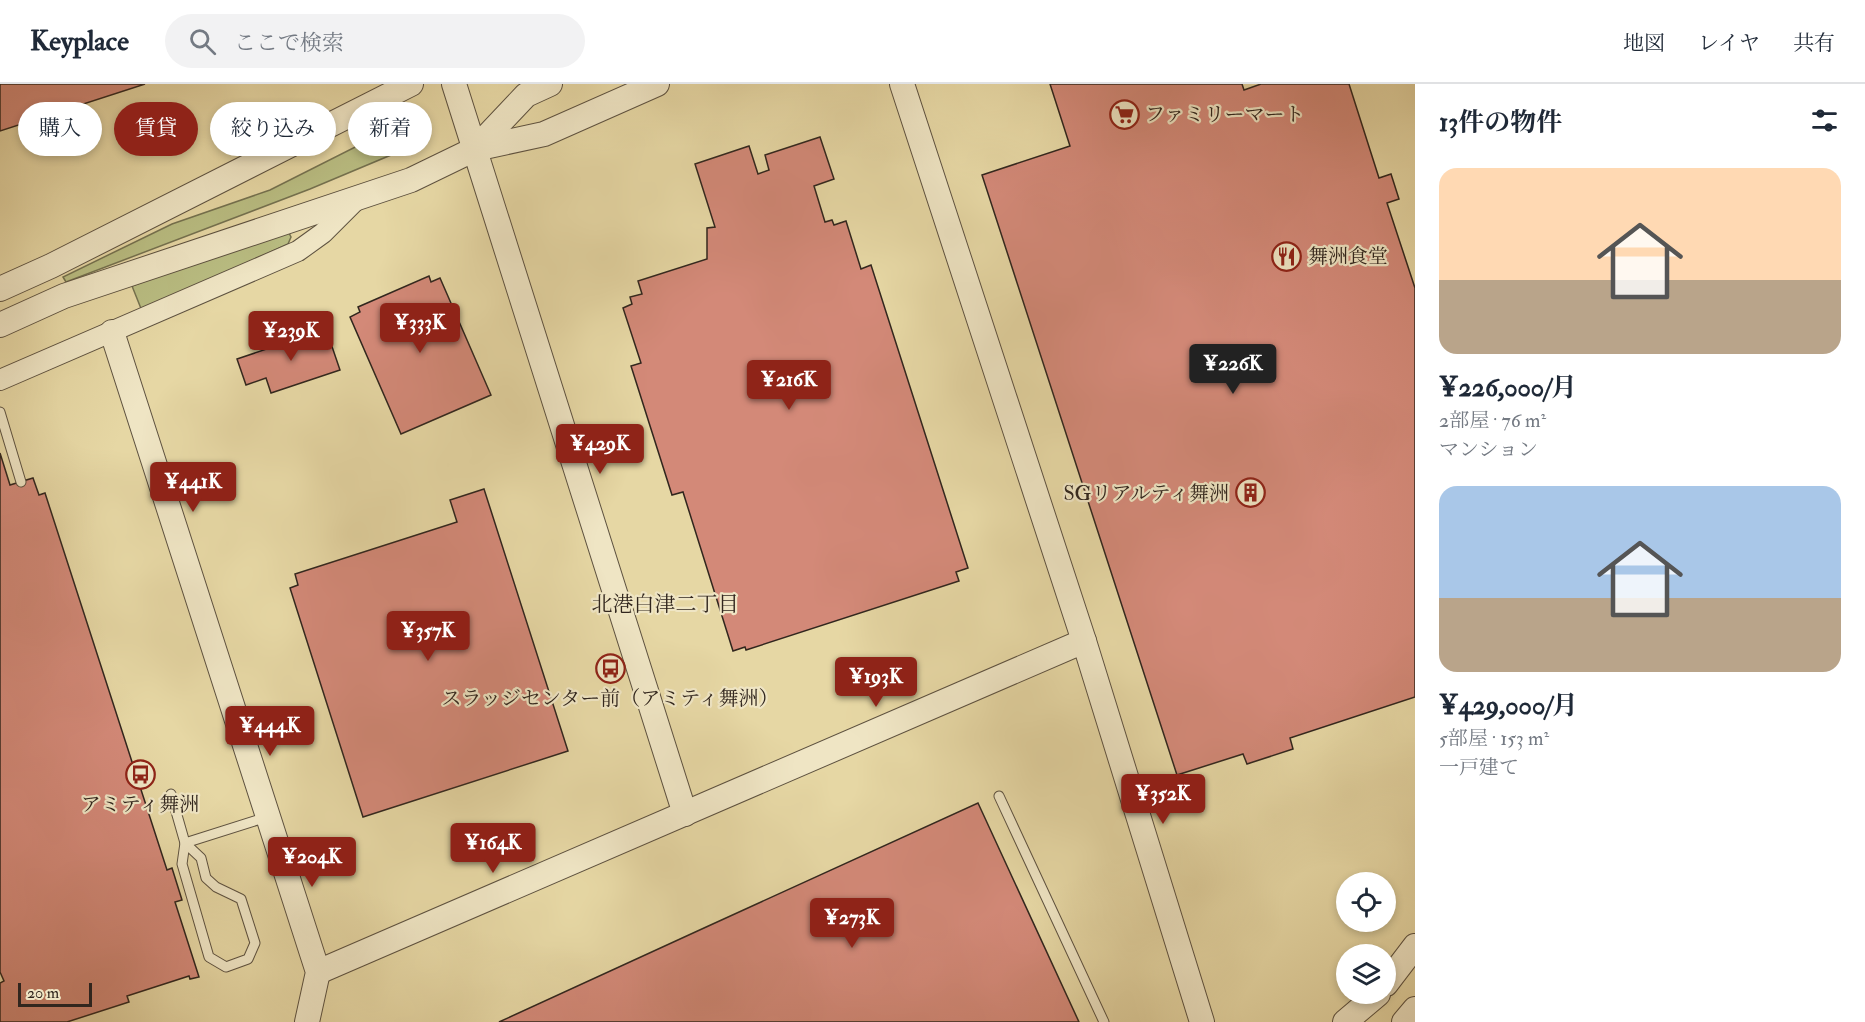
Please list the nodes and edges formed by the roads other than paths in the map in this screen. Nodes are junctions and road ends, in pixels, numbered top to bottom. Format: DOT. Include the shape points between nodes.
graph roads {
  1 [pos="411,84"];
  2 [pos="454,84"];
  3 [pos="550,84"];
  4 [pos="657,84"];
  5 [pos="902,84"];
  6 [pos="475,149"];
  7 [pos="359,197"];
  8 [pos="0,289"];
  9 [pos="0,325"];
  10 [pos="112,332"];
  11 [pos="0,380"];
  12 [pos="0,412"];
  13 [pos="21,482"];
  14 [pos="1084,641"];
  15 [pos="171,795"];
  16 [pos="999,796"];
  17 [pos="685,814"];
  18 [pos="267,817"];
  19 [pos="185,843"];
  20 [pos="1415,945"];
  21 [pos="1396,970"];
  22 [pos="318,972"];
  23 [pos="1365,1004"];
  24 [pos="1372,1004"];
  25 [pos="307,1022"];
  26 [pos="1104,1022"];
  27 [pos="1202,1022"];
  28 [pos="1345,1022"];
  29 [pos="1361,1022"];
  1 -- 8 [label="street"];
  2 -- 6 [label="street"];
  3 -- 6 [label="street" via="526,95"];
  4 -- 6 [label="street" via="544,134"];
  5 -- 14 [label="street"];
  6 -- 7 [label="street" via="411,180"];
  6 -- 17 [label="street"];
  7 -- 9 [label="street" via="64,296"];
  7 -- 10 [label="street" via="323,233 298,251"];
  10 -- 11 [label="street"];
  10 -- 18 [label="street"];
  12 -- 13 [label="lane"];
  14 -- 17 [label="street"];
  14 -- 27 [label="street"];
  15 -- 19 [label="lane"];
  16 -- 26 [label="lane"];
  17 -- 22 [label="street"];
  18 -- 19 [label="lane"];
  18 -- 22 [label="street"];
  19 -- 19 [label="lane" via="201,858 206,878 241,899 255,943 248,959 226,967 209,957 182,864"];
  20 -- 21 [label="street"];
  22 -- 25 [label="street"];
  23 -- 28 [label="street"];
  24 -- 29 [label="street"];
}
